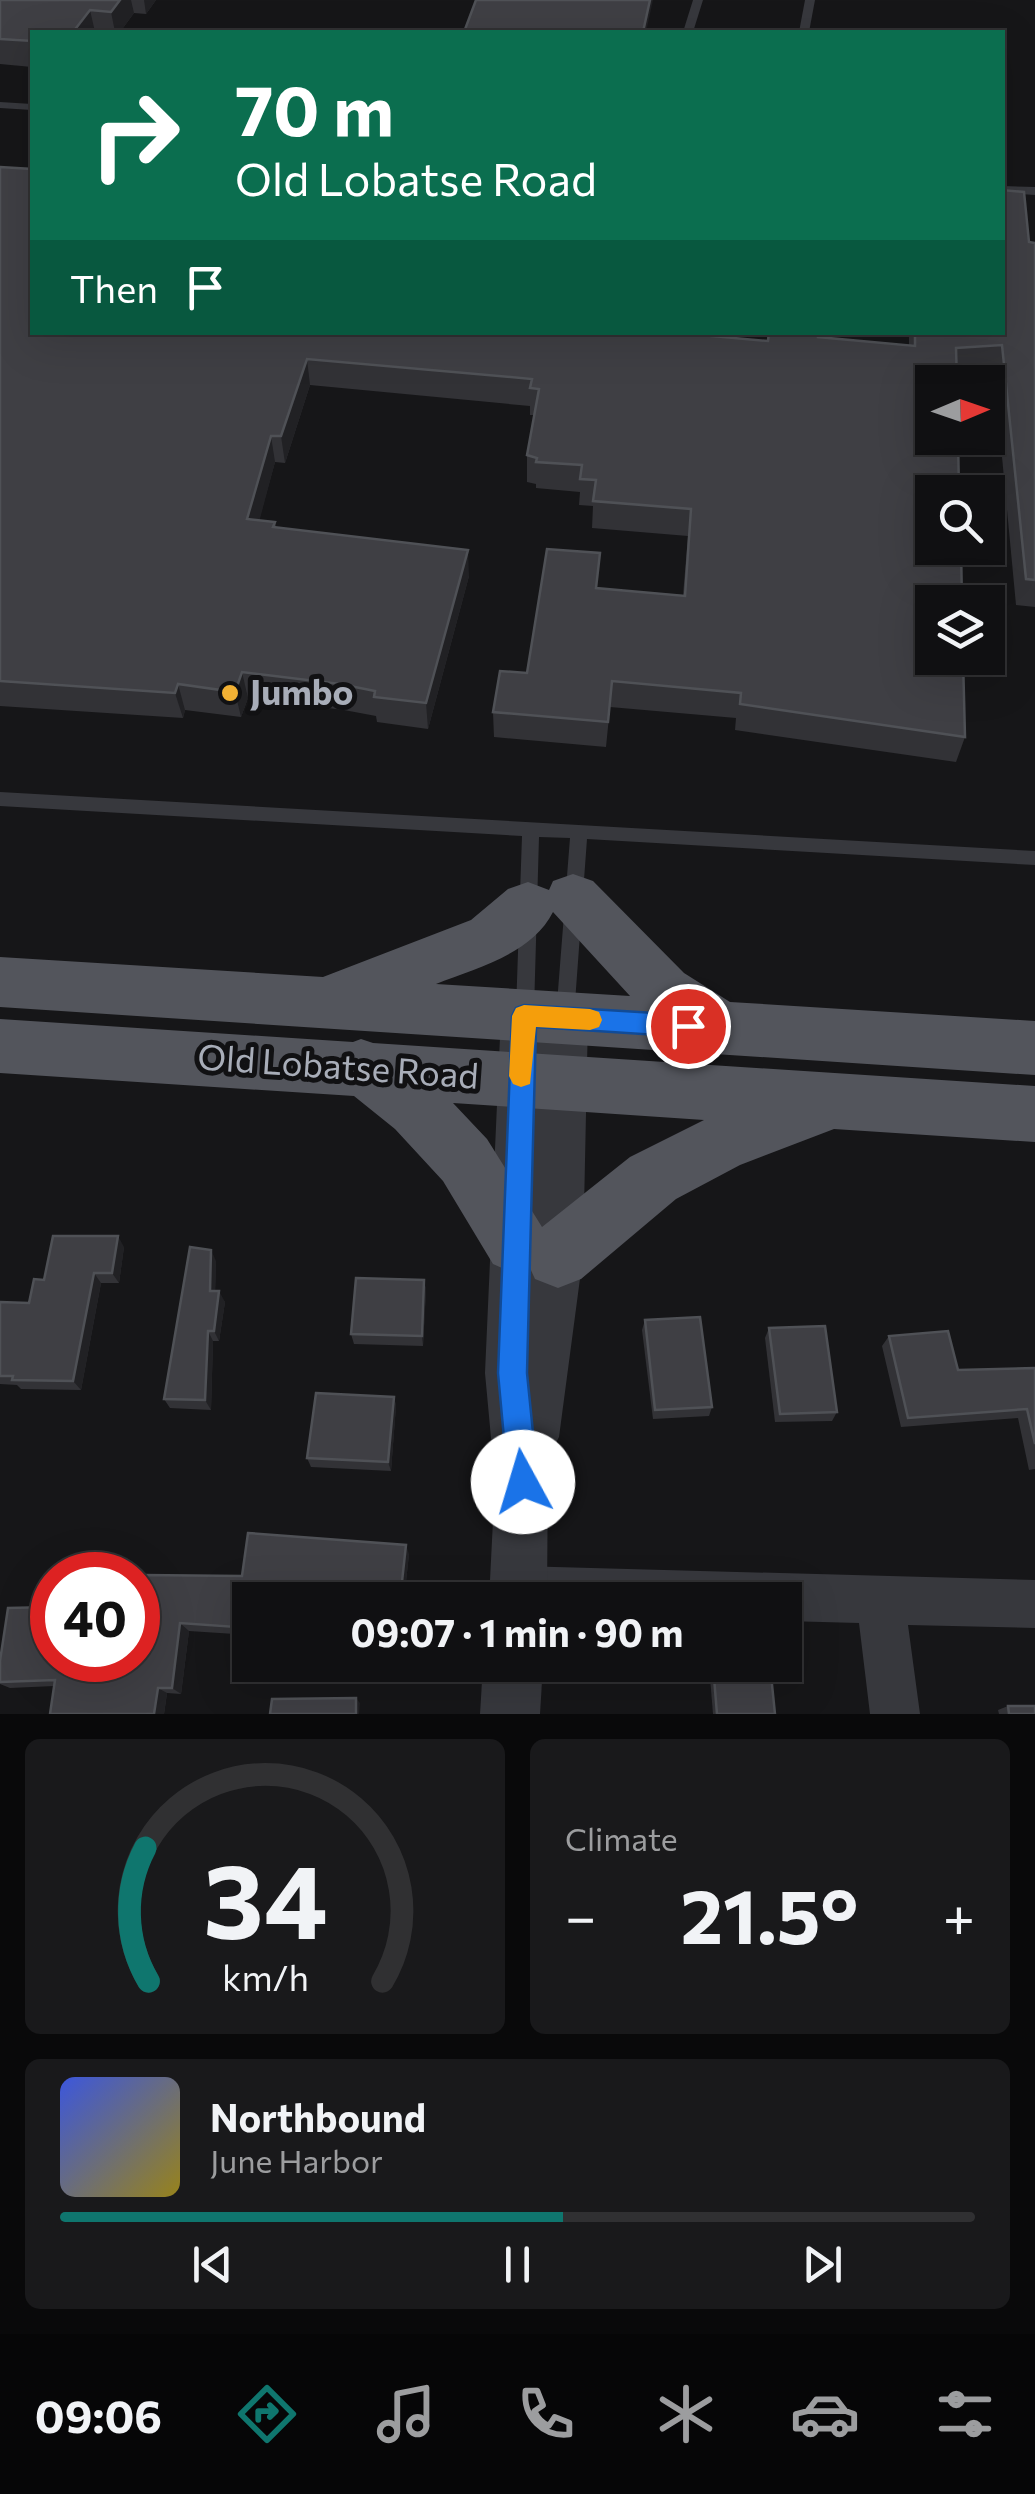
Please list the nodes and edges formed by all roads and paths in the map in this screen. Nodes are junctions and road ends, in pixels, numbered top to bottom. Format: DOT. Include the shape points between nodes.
graph roads {
  1 [pos="698,0"];
  2 [pos="810,0"];
  3 [pos="689,30"];
  4 [pos="804,30"];
  5 [pos="0,105"];
  6 [pos="30,108"];
  7 [pos="1005,188"];
  8 [pos="1035,191"];
  9 [pos="0,799"];
  10 [pos="531,830"];
  11 [pos="579,832"];
  12 [pos="1035,858"];
  13 [pos="550,901"];
  14 [pos="0,982"];
  15 [pos="319,1004"];
  16 [pos="544,1017"];
  17 [pos="721,1028"];
  18 [pos="0,1046"];
  19 [pos="1035,1048"];
  20 [pos="361,1066"];
  21 [pos="542,1082"];
  22 [pos="837,1100"];
  23 [pos="1035,1114"];
  24 [pos="537,1249"];
  25 [pos="519,1582"];
  26 [pos="802,1600"];
  27 [pos="880,1602"];
  28 [pos="1035,1604"];
  29 [pos="513,1682"];
  30 [pos="510,1714"];
  31 [pos="895,1714"];
  1 -- 3 [label="lane"];
  2 -- 4 [label="lane"];
  5 -- 6 [label="lane"];
  7 -- 8 [label="lane"];
  9 -- 10 [label="lane"];
  10 -- 11 [label="lane"];
  10 -- 13 [label="lane"];
  11 -- 12 [label="lane"];
  11 -- 13 [label="lane"];
  13 -- 15 [label="main road" via="491,937"];
  13 -- 16 [label="lane"];
  13 -- 16 [label="lane"];
  13 -- 17 [label="main road" via="663,992"];
  14 -- 15 [label="main road, Old Lobatse Road"];
  15 -- 16 [label="main road, Old Lobatse Road"];
  16 -- 17 [label="main road, Old Lobatse Road"];
  16 -- 21 [label="street"];
  17 -- 19 [label="main road, Old Lobatse Road"];
  18 -- 20 [label="main road, Old Lobatse Road"];
  20 -- 21 [label="main road, Old Lobatse Road"];
  20 -- 24 [label="main road" via="417,1109"];
  21 -- 22 [label="main road, Old Lobatse Road"];
  21 -- 24 [label="street"];
  22 -- 23 [label="main road, Old Lobatse Road"];
  22 -- 24 [label="main road" via="718,1144"];
  24 -- 25 [label="street" via="543,1382 523,1482"];
  26 -- 27 [label="street"];
  27 -- 28 [label="street"];
  27 -- 31 [label="street"];
  29 -- 30 [label="street"];
}
